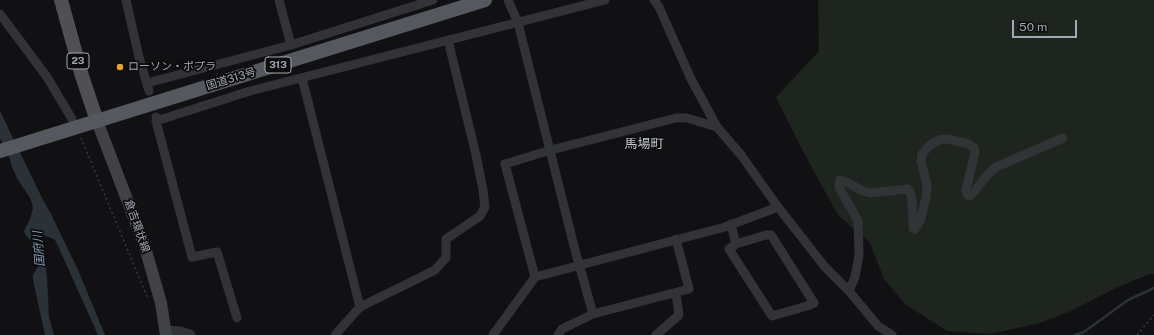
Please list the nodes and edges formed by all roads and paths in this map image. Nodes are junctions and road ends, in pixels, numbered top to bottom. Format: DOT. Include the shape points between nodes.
graph roads {
  1 [pos="61,0"];
  2 [pos="126,0"];
  3 [pos="279,0"];
  4 [pos="434,0"];
  5 [pos="485,0"];
  6 [pos="508,0"];
  7 [pos="605,0"];
  8 [pos="654,0"];
  9 [pos="0,14"];
  10 [pos="518,23"];
  11 [pos="448,40"];
  12 [pos="291,45"];
  13 [pos="302,78"];
  14 [pos="97,120"];
  15 [pos="717,127"];
  16 [pos="75,128"];
  17 [pos="1063,138"];
  18 [pos="551,150"];
  19 [pos="0,151"];
  20 [pos="778,207"];
  21 [pos="730,224"];
  22 [pos="676,239"];
  23 [pos="736,244"];
  24 [pos="579,265"];
  25 [pos="535,277"];
  26 [pos="849,291"];
  27 [pos="676,294"];
  28 [pos="150,304"];
  29 [pos="360,308"];
  30 [pos="593,314"];
  31 [pos="1154,315"];
  32 [pos="237,318"];
  33 [pos="166,333"];
  34 [pos="190,335"];
  35 [pos="335,335"];
  36 [pos="493,335"];
  37 [pos="558,335"];
  38 [pos="656,335"];
  39 [pos="892,335"];
  40 [pos="1137,335"];
  1 -- 14 [label="main road, 23"];
  2 -- 12 [label="street" via="148,87"];
  3 -- 12 [label="street"];
  4 -- 12 [label="street"];
  5 -- 14 [label="highway, 国道313号 / 313"];
  6 -- 10 [label="street"];
  7 -- 10 [label="street"];
  8 -- 15 [label="street"];
  9 -- 16 [label="street" via="47,77"];
  10 -- 11 [label="street"];
  10 -- 18 [label="street"];
  11 -- 13 [label="street"];
  11 -- 29 [label="street" via="476,155 485,207 480,216 446,239 446,258 435,270"];
  13 -- 29 [label="street"];
  13 -- 32 [label="street" via="156,119 192,257 217,252"];
  14 -- 16 [label="highway, 国道313号 / 313"];
  14 -- 33 [label="main road, 倉吉環状線" via="144,244 161,303"];
  15 -- 18 [label="street" via="687,118 676,118"];
  15 -- 20 [label="street" via="741,155"];
  16 -- 19 [label="highway, 国道313号 / 313"];
  16 -- 28 [label="path"];
  17 -- 26 [label="street" via="996,167 970,196 966,190 974,148 970,144 948,139 941,139 929,146 922,154 921,161 927,185 926,198 920,221 915,229 912,200 908,189 870,193 840,180 839,187 858,221 859,254 855,277"];
  18 -- 24 [label="street"];
  18 -- 25 [label="street" via="505,164"];
  20 -- 21 [label="street"];
  20 -- 26 [label="street" via="825,267"];
  21 -- 22 [label="street"];
  21 -- 23 [label="street"];
  22 -- 24 [label="street"];
  22 -- 27 [label="street" via="690,289"];
  23 -- 23 [label="street" via="771,235 814,302 772,316 729,249"];
  24 -- 25 [label="street"];
  24 -- 30 [label="street"];
  25 -- 36 [label="street"];
  26 -- 39 [label="street" via="878,326"];
  27 -- 30 [label="street"];
  27 -- 38 [label="street" via="679,315"];
  29 -- 35 [label="street"];
  30 -- 37 [label="street" via="562,329"];
  31 -- 40 [label="path"];
  33 -- 34 [label="street" via="180,332"];
}
